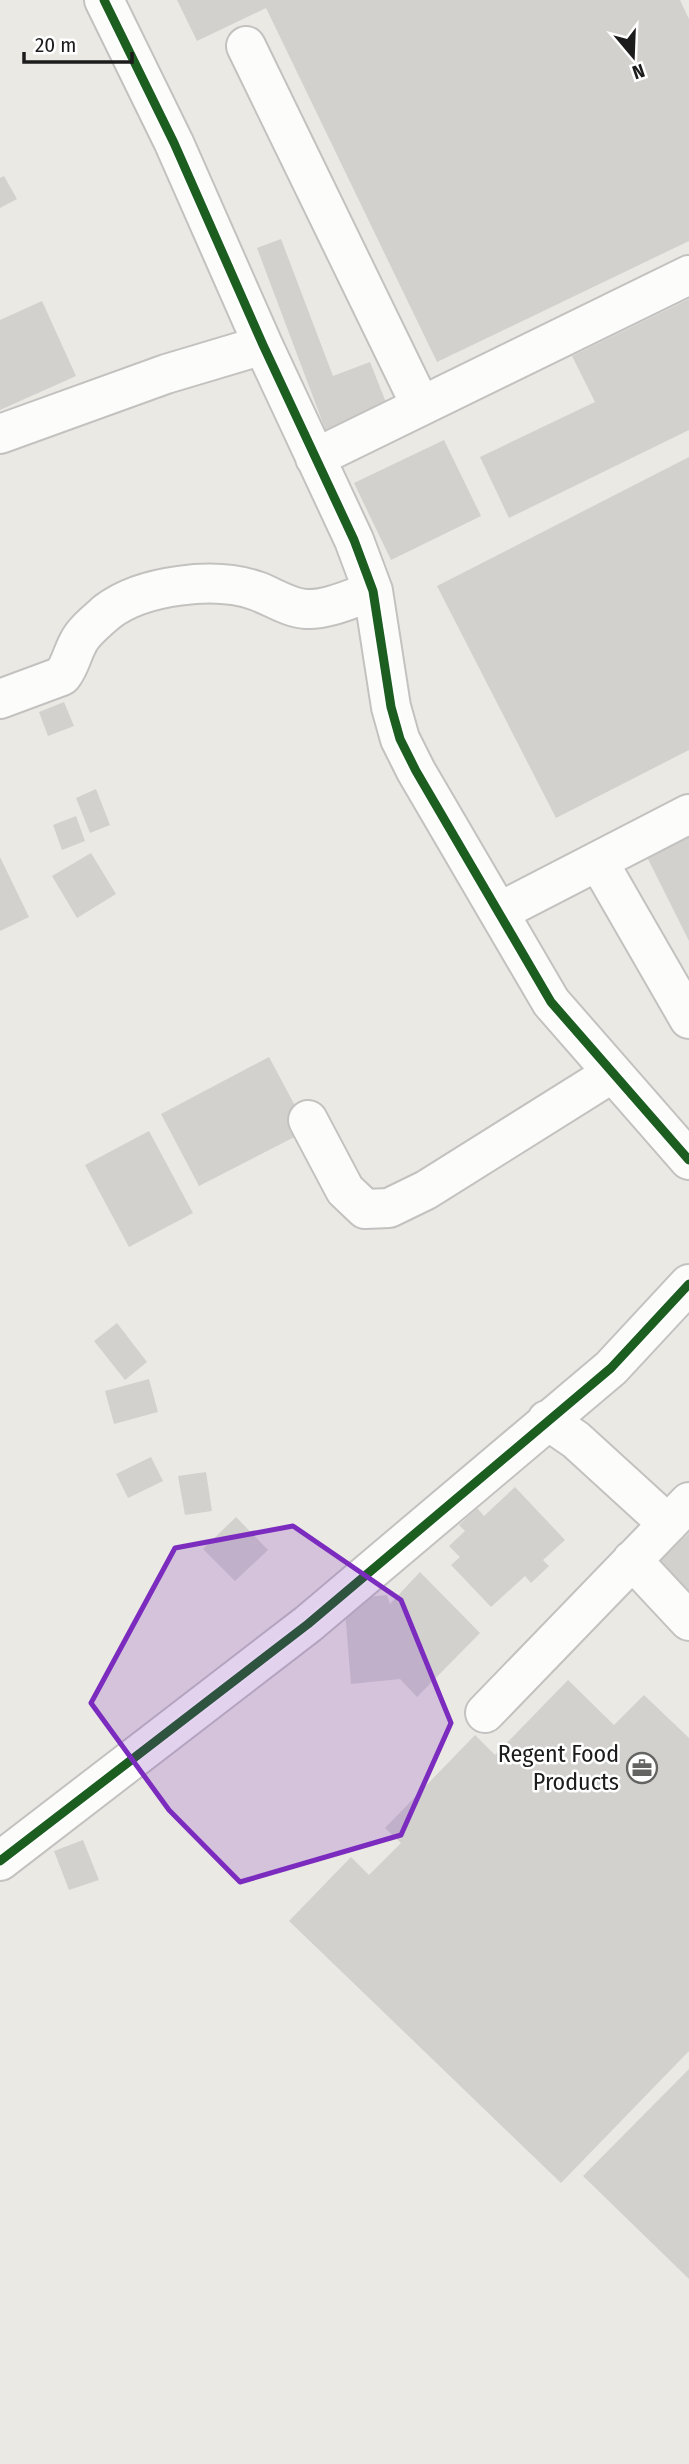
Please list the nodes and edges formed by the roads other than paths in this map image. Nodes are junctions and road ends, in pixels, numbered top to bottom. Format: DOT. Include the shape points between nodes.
graph roads {
  1 [pos="104,0"];
  2 [pos="246,46"];
  3 [pos="689,275"];
  4 [pos="262,345"];
  5 [pos="421,406"];
  6 [pos="0,434"];
  7 [pos="315,458"];
  8 [pos="373,591"];
  9 [pos="0,699"];
  10 [pos="689,814"];
  11 [pos="598,861"];
  12 [pos="499,912"];
  13 [pos="689,1019"];
  14 [pos="611,1074"];
  15 [pos="307,1120"];
  16 [pos="689,1160"];
  17 [pos="689,1284"];
  18 [pos="547,1420"];
  19 [pos="679,1513"];
  20 [pos="632,1560"];
  21 [pos="689,1621"];
  22 [pos="485,1713"];
  23 [pos="0,1861"];
  1 -- 4 [label="street" via="174,143"];
  2 -- 5 [label="street"];
  3 -- 5 [label="street"];
  4 -- 6 [label="street"];
  4 -- 7 [label="street"];
  5 -- 7 [label="street"];
  7 -- 8 [label="street"];
  8 -- 9 [label="street" via="308,609 230,586 160,589 121,602 106,613 79,639 62,676"];
  8 -- 12 [label="street" via="400,739"];
  10 -- 11 [label="street"];
  11 -- 12 [label="street"];
  11 -- 13 [label="street"];
  12 -- 14 [label="street" via="551,1002"];
  14 -- 15 [label="street" via="426,1190 388,1208 365,1209 345,1190"];
  14 -- 16 [label="street"];
  17 -- 18 [label="street" via="611,1368"];
  18 -- 19 [label="street"];
  18 -- 23 [label="street" via="308,1624"];
  19 -- 20 [label="street"];
  20 -- 21 [label="street"];
  20 -- 22 [label="street"];
}
